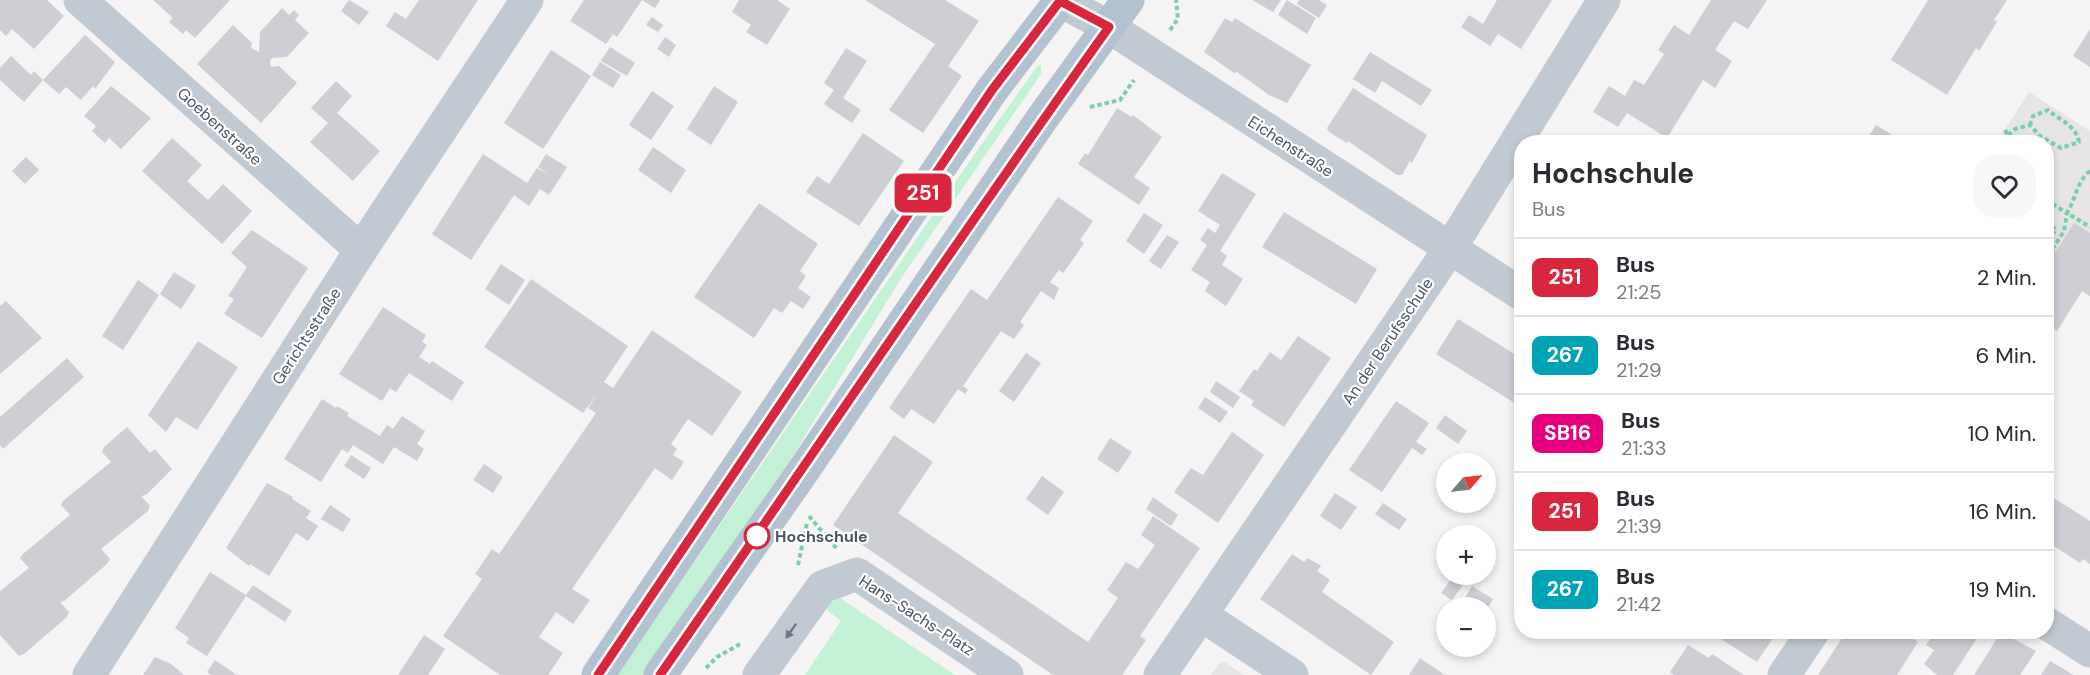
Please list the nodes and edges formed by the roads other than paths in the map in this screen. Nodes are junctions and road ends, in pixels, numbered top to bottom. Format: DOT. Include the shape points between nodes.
graph roads {
  1 [pos="80,0"];
  2 [pos="528,0"];
  3 [pos="1060,0"];
  4 [pos="1128,0"];
  5 [pos="1604,0"];
  6 [pos="1109,27"];
  7 [pos="1520,135"];
  8 [pos="1514,145"];
  9 [pos="360,250"];
  10 [pos="1449,250"];
  11 [pos="1514,290"];
  12 [pos="1203,616"];
  13 [pos="2054,628"];
  14 [pos="1808,639"];
  15 [pos="2090,651"];
  16 [pos="88,675"];
  17 [pos="598,675"];
  18 [pos="660,675"];
  19 [pos="759,675"];
  20 [pos="1007,675"];
  21 [pos="1160,675"];
  22 [pos="1292,675"];
  23 [pos="1784,675"];
  1 -- 9 [label="street, Goebenstraße"];
  2 -- 9 [label="street, Gerichtsstraße"];
  3 -- 6 [label="street, Eichenstraße"];
  3 -- 17 [label="main road" via="992,90"];
  4 -- 6 [label="main road"];
  5 -- 7 [label="street, An der Berufsschule"];
  6 -- 10 [label="street, Eichenstraße"];
  6 -- 18 [label="main road"];
  8 -- 10 [label="street, An der Berufsschule"];
  9 -- 16 [label="street, Gerichtsstraße"];
  10 -- 11 [label="street, Eichenstraße"];
  10 -- 12 [label="street, An der Berufsschule"];
  12 -- 21 [label="street, An der Berufsschule"];
  12 -- 22 [label="street"];
  13 -- 15 [label="street"];
  14 -- 23 [label="street"];
  20 -- 19 [label="street, Hans-Sachs-Platz, one-way" via="857,574 822,587"];
}
